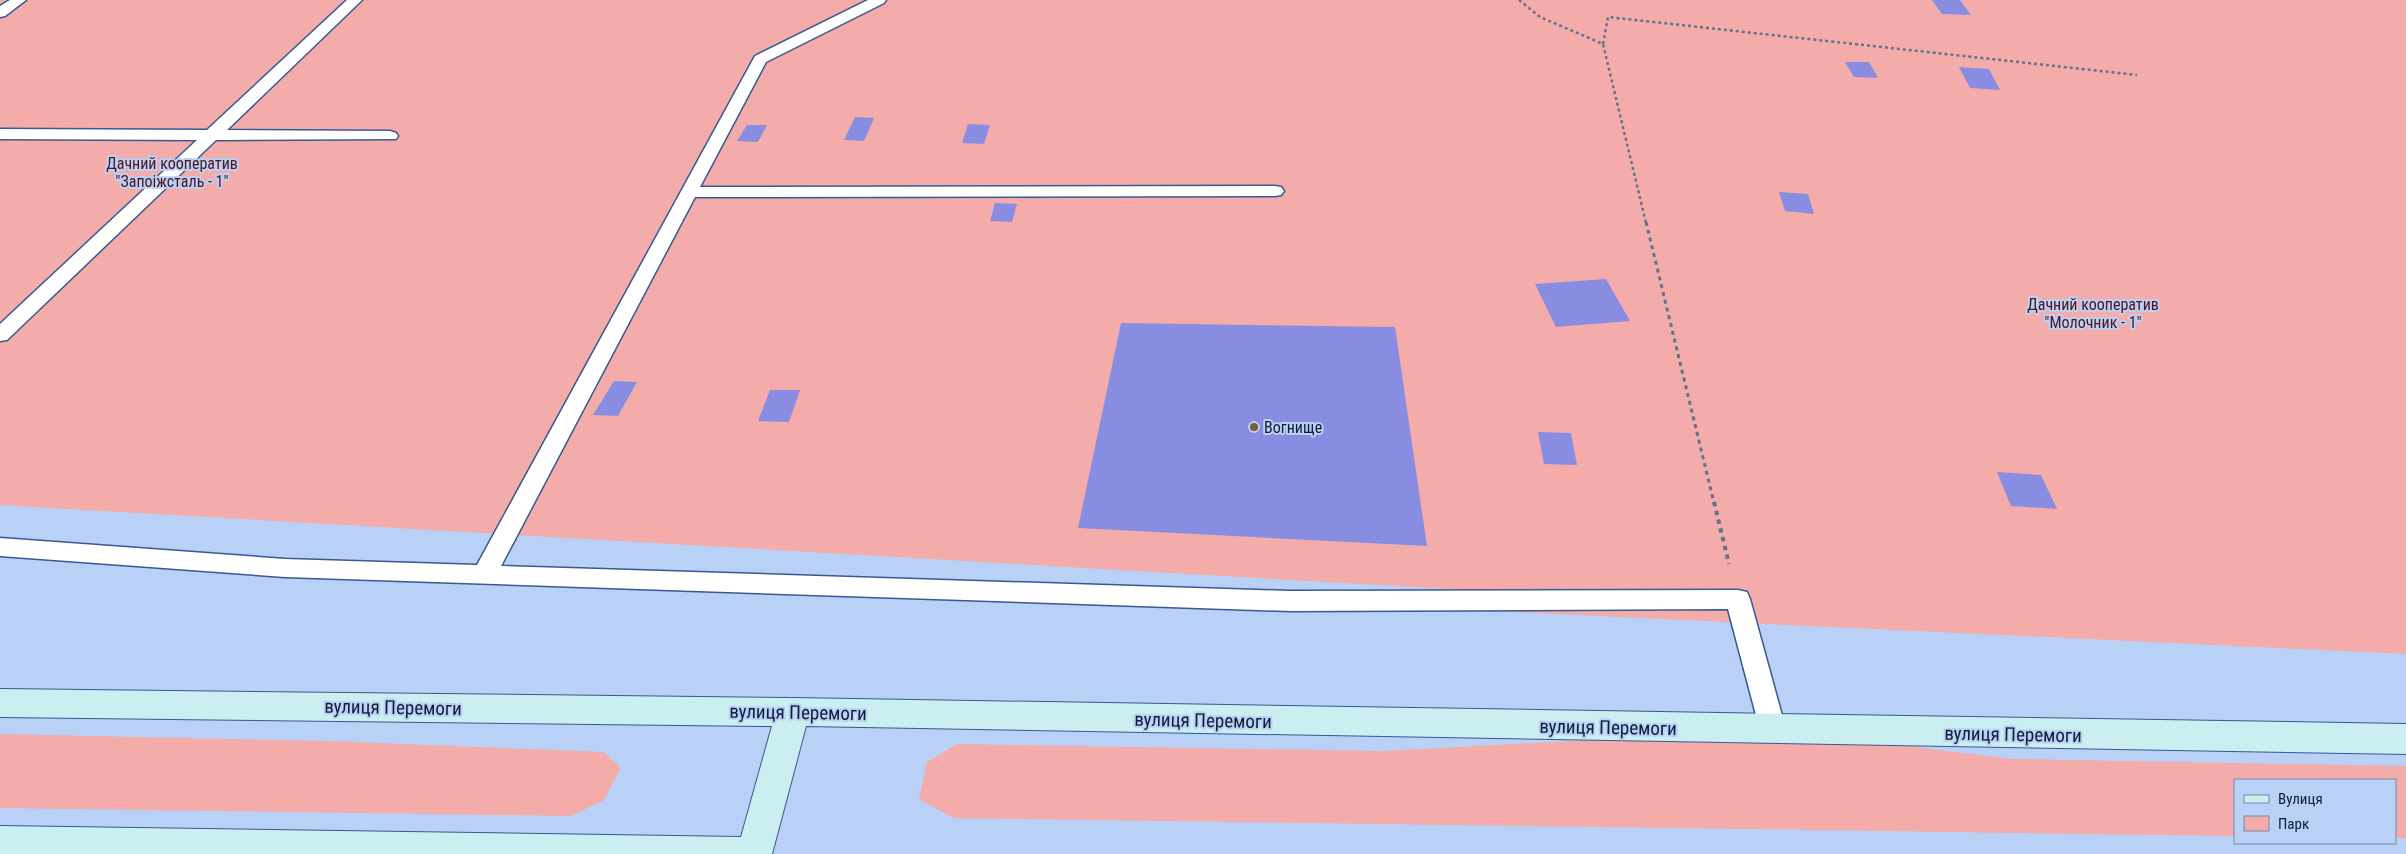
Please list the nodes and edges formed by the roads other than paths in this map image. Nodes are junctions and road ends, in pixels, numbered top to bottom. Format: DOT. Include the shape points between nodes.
graph roads {
  1 [pos="19,0"];
  2 [pos="355,0"];
  3 [pos="879,0"];
  4 [pos="0,13"];
  5 [pos="0,134"];
  6 [pos="213,135"];
  7 [pos="390,136"];
  8 [pos="1274,191"];
  9 [pos="689,192"];
  10 [pos="0,335"];
  11 [pos="0,547"];
  12 [pos="484,575"];
  13 [pos="0,703"];
  14 [pos="793,712"];
  15 [pos="1773,730"];
  16 [pos="2406,739"];
  17 [pos="0,843"];
  18 [pos="741,854"];
  19 [pos="754,854"];
  1 -- 4 [label="lane"];
  2 -- 6 [label="lane"];
  3 -- 9 [label="lane" via="760,59"];
  5 -- 6 [label="lane"];
  6 -- 7 [label="lane"];
  6 -- 10 [label="lane"];
  8 -- 9 [label="lane"];
  9 -- 12 [label="lane"];
  11 -- 12 [label="lane" via="285,568"];
  12 -- 15 [label="lane" via="1290,601 1738,599"];
  13 -- 14 [label="main road, вулиця Перемоги"];
  14 -- 15 [label="main road, вулиця Перемоги"];
  14 -- 19 [label="main road"];
  15 -- 16 [label="main road, вулиця Перемоги"];
  17 -- 18 [label="main road"];
}
